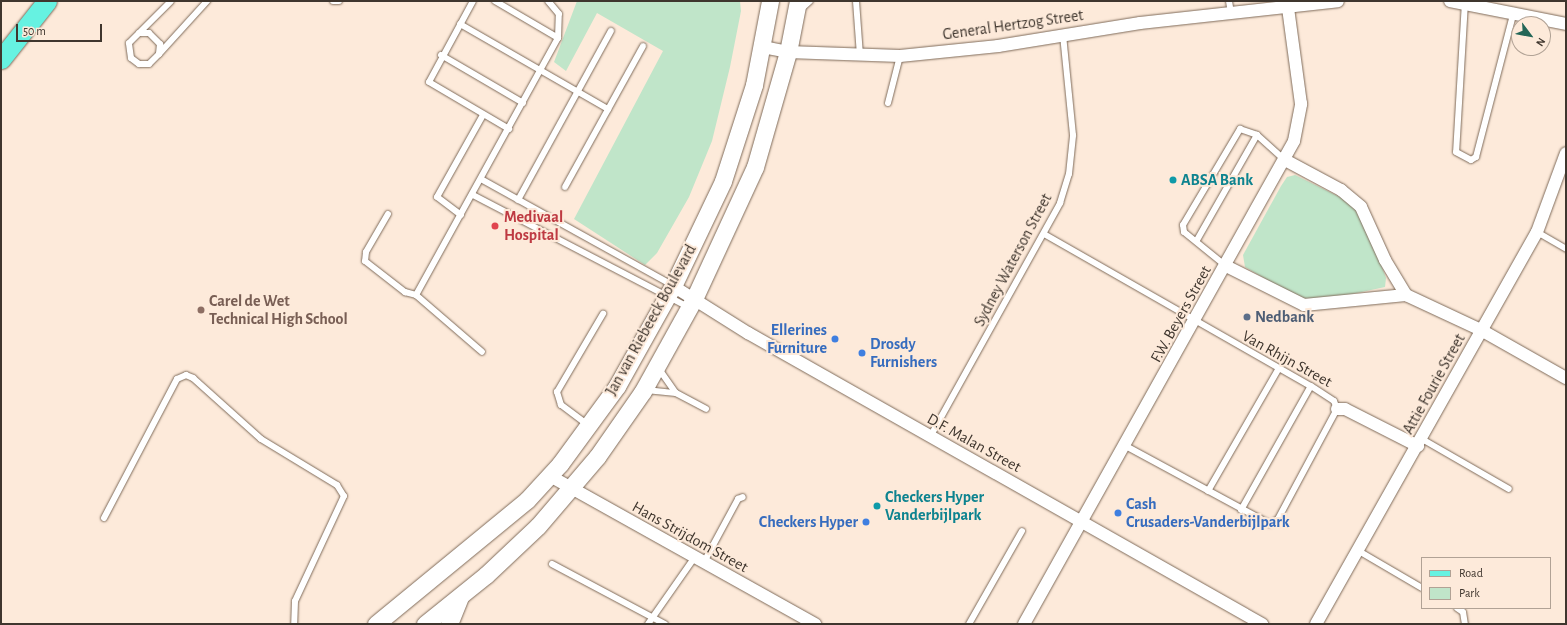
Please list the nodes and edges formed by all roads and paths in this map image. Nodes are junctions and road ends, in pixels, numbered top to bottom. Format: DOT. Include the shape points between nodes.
graph roads {
  1 [pos="47,1"];
  2 [pos="171,1"];
  3 [pos="207,1"];
  4 [pos="333,1"];
  5 [pos="340,1"];
  6 [pos="473,1"];
  7 [pos="495,1"];
  8 [pos="548,1"];
  9 [pos="810,1"];
  10 [pos="856,1"];
  11 [pos="1229,1"];
  12 [pos="1338,1"];
  13 [pos="1450,1"];
  14 [pos="1465,2"];
  15 [pos="769,3"];
  16 [pos="1288,4"];
  17 [pos="797,6"];
  18 [pos="1514,11"];
  19 [pos="1231,14"];
  20 [pos="460,24"];
  21 [pos="1566,24"];
  22 [pos="611,31"];
  23 [pos="139,33"];
  24 [pos="1063,35"];
  25 [pos="558,38"];
  26 [pos="643,46"];
  27 [pos="763,47"];
  28 [pos="788,52"];
  29 [pos="159,54"];
  30 [pos="441,55"];
  31 [pos="860,56"];
  32 [pos="900,56"];
  33 [pos="1,59"];
  34 [pos="540,71"];
  35 [pos="577,92"];
  36 [pos="523,102"];
  37 [pos="888,103"];
  38 [pos="608,109"];
  39 [pos="483,115"];
  40 [pos="509,129"];
  41 [pos="1257,135"];
  42 [pos="1566,155"];
  43 [pos="1285,160"];
  44 [pos="481,179"];
  45 [pos="565,187"];
  46 [pos="473,195"];
  47 [pos="518,200"];
  48 [pos="388,214"];
  49 [pos="461,215"];
  50 [pos="1537,232"];
  51 [pos="1044,234"];
  52 [pos="1197,240"];
  53 [pos="1566,249"];
  54 [pos="1226,266"];
  55 [pos="671,291"];
  56 [pos="416,295"];
  57 [pos="1406,296"];
  58 [pos="692,303"];
  59 [pos="603,314"];
  60 [pos="1195,323"];
  61 [pos="1481,330"];
  62 [pos="482,352"];
  63 [pos="657,365"];
  64 [pos="1279,368"];
  65 [pos="1566,378"];
  66 [pos="1311,386"];
  67 [pos="643,390"];
  68 [pos="676,393"];
  69 [pos="706,409"];
  70 [pos="1337,409"];
  71 [pos="590,426"];
  72 [pos="930,437"];
  73 [pos="1420,442"];
  74 [pos="1126,446"];
  75 [pos="550,476"];
  76 [pos="1509,489"];
  77 [pos="572,490"];
  78 [pos="1208,491"];
  79 [pos="743,497"];
  80 [pos="1241,510"];
  81 [pos="104,518"];
  82 [pos="1082,522"];
  83 [pos="1022,530"];
  84 [pos="1357,550"];
  85 [pos="700,560"];
  86 [pos="552,564"];
  87 [pos="1421,587"];
  88 [pos="461,595"];
  89 [pos="1458,609"];
  90 [pos="653,617"];
  91 [pos="808,622"];
  92 [pos="294,624"];
  93 [pos="376,624"];
  94 [pos="424,624"];
  95 [pos="449,624"];
  96 [pos="648,624"];
  97 [pos="665,624"];
  98 [pos="970,624"];
  99 [pos="1024,624"];
  100 [pos="1262,624"];
  101 [pos="1316,624"];
  102 [pos="1465,624"];
  1 -- 33 [label="main road"];
  2 -- 23 [label="lane"];
  3 -- 29 [label="lane"];
  4 -- 5 [label="lane"];
  6 -- 20 [label="lane"];
  7 -- 25 [label="lane"];
  8 -- 25 [label="lane" via="559,14"];
  9 -- 17 [label="lane"];
  10 -- 31 [label="lane"];
  11 -- 19 [label="lane"];
  12 -- 16 [label="street, General Hertzog Street"];
  13 -- 14 [label="street"];
  14 -- 18 [label="street"];
  14 -- 18 [label="lane" via="1456,152 1470,160 1476,157"];
  15 -- 27 [label="street, Jan van Riebeeck Boulevard"];
  16 -- 19 [label="street, General Hertzog Street"];
  16 -- 43 [label="street, F.W. Beyers Street" via="1301,116"];
  17 -- 28 [label="street, Jan van Riebeeck Boulevard"];
  18 -- 21 [label="street"];
  19 -- 24 [label="street, General Hertzog Street"];
  20 -- 30 [label="lane"];
  20 -- 34 [label="lane"];
  22 -- 35 [label="lane"];
  23 -- 29 [label="lane" via="154,36 160,44"];
  23 -- 29 [label="lane" via="129,44 131,58 139,64 149,64"];
  24 -- 32 [label="street, General Hertzog Street"];
  24 -- 51 [label="lane, Sydney Waterson Street" via="1071,105 1072,153 1060,203"];
  25 -- 34 [label="lane"];
  26 -- 38 [label="lane"];
  27 -- 28 [label="street, General Hertzog Street"];
  27 -- 55 [label="street, Jan van Riebeeck Boulevard" via="740,135 725,174"];
  28 -- 31 [label="street, General Hertzog Street"];
  28 -- 58 [label="street, Jan van Riebeeck Boulevard" via="755,167"];
  30 -- 36 [label="lane"];
  30 -- 39 [label="lane" via="429,82"];
  31 -- 32 [label="street, General Hertzog Street"];
  32 -- 37 [label="lane"];
  34 -- 35 [label="lane"];
  34 -- 36 [label="lane"];
  35 -- 38 [label="lane"];
  35 -- 47 [label="lane"];
  36 -- 40 [label="lane"];
  38 -- 45 [label="lane"];
  39 -- 40 [label="lane"];
  39 -- 49 [label="lane" via="437,197 442,204"];
  40 -- 44 [label="lane"];
  41 -- 43 [label="lane"];
  41 -- 52 [label="lane"];
  41 -- 52 [label="lane" via="1244,128 1236,132 1183,225 1184,232"];
  42 -- 50 [label="street, Attie Fourie Street"];
  43 -- 54 [label="street, F.W. Beyers Street"];
  43 -- 57 [label="street" via="1341,190 1361,207 1385,260"];
  44 -- 46 [label="lane"];
  44 -- 47 [label="lane"];
  46 -- 49 [label="lane"];
  46 -- 55 [label="lane"];
  47 -- 55 [label="lane"];
  48 -- 56 [label="lane" via="366,252 365,261 405,292"];
  49 -- 56 [label="lane"];
  50 -- 53 [label="lane"];
  50 -- 61 [label="street, Attie Fourie Street"];
  51 -- 60 [label="lane, Van Rhijn Street"];
  51 -- 72 [label="lane, Sydney Waterson Street"];
  52 -- 54 [label="lane"];
  54 -- 57 [label="street" via="1304,305"];
  54 -- 60 [label="street, F.W. Beyers Street"];
  55 -- 58 [label="street, D.F. Malan Street"];
  55 -- 71 [label="street, Jan van Riebeeck Boulevard" via="621,379"];
  56 -- 62 [label="lane"];
  57 -- 61 [label="street"];
  58 -- 63 [label="street, Jan van Riebeeck Boulevard"];
  58 -- 72 [label="street, D.F. Malan Street"];
  59 -- 71 [label="lane" via="557,392 561,405"];
  60 -- 64 [label="lane, Van Rhijn Street"];
  60 -- 74 [label="street, F.W. Beyers Street"];
  61 -- 65 [label="street"];
  61 -- 73 [label="street, Attie Fourie Street"];
  63 -- 67 [label="street, Jan van Riebeeck Boulevard"];
  63 -- 68 [label="lane"];
  64 -- 66 [label="lane, Van Rhijn Street"];
  64 -- 78 [label="lane"];
  66 -- 70 [label="lane, Van Rhijn Street" via="1334,401"];
  66 -- 80 [label="lane"];
  67 -- 68 [label="lane"];
  67 -- 77 [label="street, Jan van Riebeeck Boulevard"];
  68 -- 69 [label="lane"];
  70 -- 73 [label="street" via="1345,409"];
  70 -- 80 [label="lane, Van Rhijn Street" via="1274,522 1265,524"];
  71 -- 75 [label="street, Jan van Riebeeck Boulevard"];
  72 -- 82 [label="street, D.F. Malan Street"];
  73 -- 76 [label="lane"];
  73 -- 84 [label="street, Attie Fourie Street"];
  74 -- 78 [label="lane, Van Rhijn Street"];
  74 -- 82 [label="street, F.W. Beyers Street"];
  75 -- 77 [label="street, Hans Strijdom Street"];
  75 -- 93 [label="street, Jan van Riebeeck Boulevard" via="492,531"];
  77 -- 85 [label="street, Hans Strijdom Street"];
  77 -- 88 [label="street, Jan van Riebeeck Boulevard" via="506,558"];
  78 -- 80 [label="lane, Van Rhijn Street"];
  79 -- 85 [label="lane" via="738,499"];
  81 -- 92 [label="lane" via="178,379 186,375 193,378 261,439 337,485 344,496 295,601"];
  82 -- 99 [label="street, F.W. Beyers Street"];
  82 -- 100 [label="street, D.F. Malan Street"];
  83 -- 98 [label="lane"];
  84 -- 87 [label="lane"];
  84 -- 101 [label="street, Attie Fourie Street"];
  85 -- 90 [label="lane"];
  85 -- 91 [label="street, Hans Strijdom Street"];
  86 -- 90 [label="lane"];
  88 -- 94 [label="street, Jan van Riebeeck Boulevard"];
  88 -- 95 [label="street"];
  89 -- 102 [label="lane" via="1463,612"];
  90 -- 96 [label="lane"];
  90 -- 97 [label="lane"];
}
